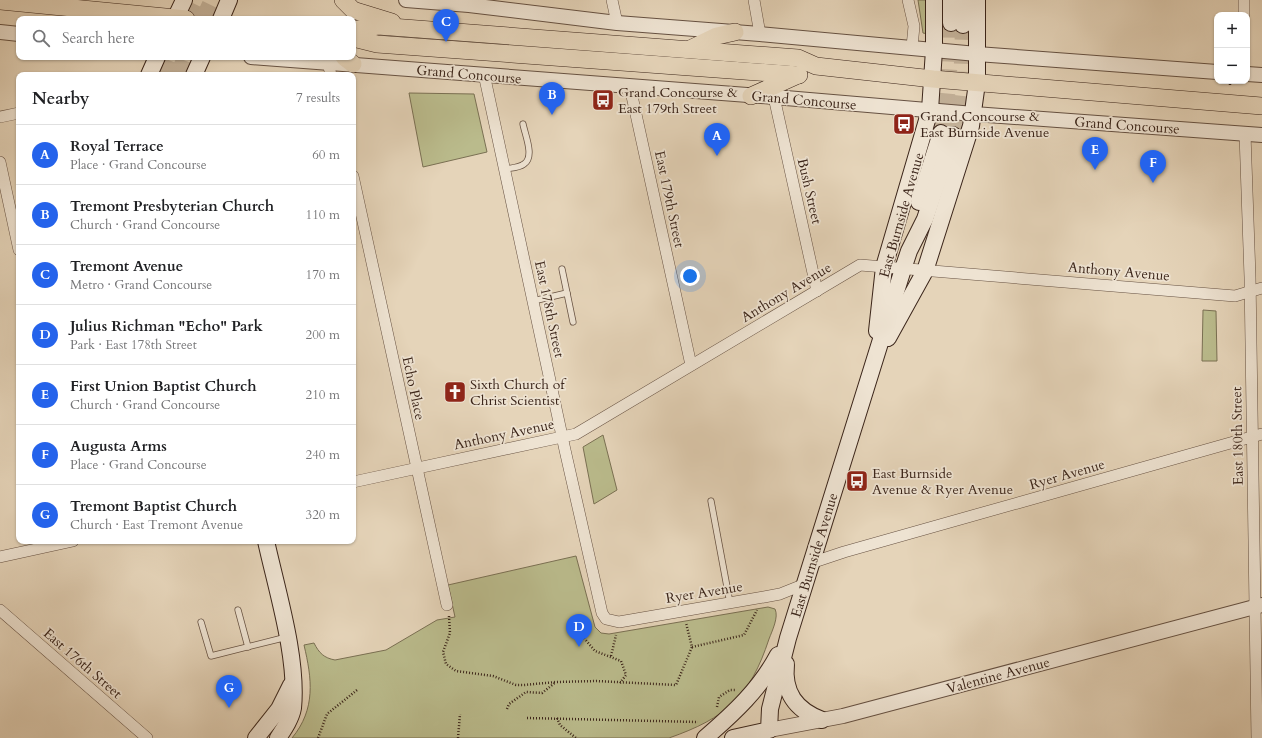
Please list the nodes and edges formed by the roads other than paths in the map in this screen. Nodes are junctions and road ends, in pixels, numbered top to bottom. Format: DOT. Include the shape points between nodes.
graph roads {
  1 [pos="184,0"];
  2 [pos="229,0"];
  3 [pos="343,0"];
  4 [pos="406,0"];
  5 [pos="612,0"];
  6 [pos="754,0"];
  7 [pos="908,0"];
  8 [pos="934,0"];
  9 [pos="951,0"];
  10 [pos="963,0"];
  11 [pos="977,0"];
  12 [pos="1244,0"];
  13 [pos="0,1"];
  14 [pos="469,2"];
  15 [pos="1244,12"];
  16 [pos="149,16"];
  17 [pos="180,16"];
  18 [pos="222,16"];
  19 [pos="617,23"];
  20 [pos="411,28"];
  21 [pos="356,30"];
  22 [pos="0,32"];
  23 [pos="735,32"];
  24 [pos="16,34"];
  25 [pos="760,34"];
  26 [pos="356,39"];
  27 [pos="912,47"];
  28 [pos="688,50"];
  29 [pos="934,50"];
  30 [pos="977,54"];
  31 [pos="156,60"];
  32 [pos="201,60"];
  33 [pos="284,60"];
  34 [pos="339,65"];
  35 [pos="816,66"];
  36 [pos="150,72"];
  37 [pos="195,72"];
  38 [pos="1214,72"];
  39 [pos="484,74"];
  40 [pos="1250,74"];
  41 [pos="799,75"];
  42 [pos="1262,75"];
  43 [pos="933,79"];
  44 [pos="977,83"];
  45 [pos="630,87"];
  46 [pos="751,96"];
  47 [pos="774,97"];
  48 [pos="1262,106"];
  49 [pos="930,110"];
  50 [pos="16,114"];
  51 [pos="974,114"];
  52 [pos="0,117"];
  53 [pos="523,124"];
  54 [pos="947,134"];
  55 [pos="1245,134"];
  56 [pos="1262,135"];
  57 [pos="0,162"];
  58 [pos="505,169"];
  59 [pos="356,190"];
  60 [pos="16,236"];
  61 [pos="884,267"];
  62 [pos="562,269"];
  63 [pos="903,269"];
  64 [pos="925,271"];
  65 [pos="1262,288"];
  66 [pos="817,291"];
  67 [pos="1250,291"];
  68 [pos="567,293"];
  69 [pos="533,301"];
  70 [pos="573,322"];
  71 [pos="875,358"];
  72 [pos="691,365"];
  73 [pos="1257,435"];
  74 [pos="562,437"];
  75 [pos="417,468"];
  76 [pos="356,481"];
  77 [pos="711,501"];
  78 [pos="58,544"];
  79 [pos="267,544"];
  80 [pos="0,557"];
  81 [pos="811,563"];
  82 [pos="805,584"];
  83 [pos="730,603"];
  84 [pos="446,605"];
  85 [pos="1258,606"];
  86 [pos="0,610"];
  87 [pos="238,610"];
  88 [pos="606,619"];
  89 [pos="201,622"];
  90 [pos="287,637"];
  91 [pos="788,638"];
  92 [pos="248,647"];
  93 [pos="293,681"];
  94 [pos="822,720"];
  95 [pos="769,730"];
  96 [pos="147,738"];
  97 [pos="256,738"];
  98 [pos="278,738"];
  99 [pos="705,738"];
  100 [pos="733,738"];
  101 [pos="1257,738"];
  1 -- 17 [label="main road"];
  2 -- 18 [label="main road"];
  3 -- 20 [label="main road" via="353,10"];
  4 -- 14 [label="street"];
  5 -- 19 [label="street"];
  6 -- 25 [label="street"];
  7 -- 27 [label="street" via="914,26"];
  8 -- 29 [label="main road, East Burnside Avenue"];
  9 -- 10 [label="main road" via="957,24"];
  11 -- 30 [label="main road, East Burnside Avenue"];
  12 -- 15 [label="street"];
  13 -- 16 [label="main road"];
  14 -- 19 [label="street"];
  19 -- 23 [label="street"];
  20 -- 21 [label="main road" via="378,26"];
  20 -- 28 [label="main road"];
  22 -- 24 [label="street"];
  23 -- 25 [label="street"];
  23 -- 28 [label="main road" via="717,36"];
  25 -- 27 [label="street"];
  26 -- 41 [label="main road, Grand Concourse" via="377,44"];
  27 -- 29 [label="street"];
  28 -- 35 [label="main road" via="798,58"];
  29 -- 30 [label="street"];
  29 -- 43 [label="main road, East Burnside Avenue"];
  30 -- 38 [label="street"];
  30 -- 44 [label="main road, East Burnside Avenue"];
  31 -- 36 [label="main road"];
  32 -- 37 [label="main road"];
  33 -- 34 [label="street, Grand Concourse"];
  34 -- 39 [label="street, Grand Concourse"];
  35 -- 41 [label="main road, Grand Concourse"];
  35 -- 43 [label="main road"];
  39 -- 45 [label="street, Grand Concourse"];
  39 -- 58 [label="street, East 178th Street"];
  40 -- 42 [label="street"];
  41 -- 46 [label="main road"];
  43 -- 44 [label="main road"];
  43 -- 49 [label="main road, East Burnside Avenue"];
  44 -- 48 [label="main road"];
  44 -- 51 [label="main road, East Burnside Avenue"];
  45 -- 46 [label="street, Grand Concourse"];
  45 -- 72 [label="street, East 179th Street"];
  46 -- 47 [label="street, Grand Concourse"];
  47 -- 49 [label="street, Grand Concourse"];
  47 -- 66 [label="street, Bush Street"];
  49 -- 51 [label="street, Grand Concourse"];
  49 -- 61 [label="main road, East Burnside Avenue"];
  50 -- 52 [label="street"];
  51 -- 55 [label="street, Grand Concourse"];
  51 -- 64 [label="main road, East Burnside Avenue"];
  53 -- 58 [label="lane" via="528,160 523,165"];
  54 -- 63 [label="main road, East Burnside Avenue" via="915,215"];
  55 -- 56 [label="street, Grand Concourse"];
  55 -- 67 [label="street, East 180th Street"];
  57 -- 60 [label="street"];
  58 -- 69 [label="street, East 178th Street"];
  59 -- 75 [label="street, Echo Place"];
  61 -- 63 [label="street, Anthony Avenue"];
  61 -- 66 [label="street, Anthony Avenue" via="860,265"];
  61 -- 71 [label="main road, East Burnside Avenue"];
  62 -- 68 [label="lane"];
  63 -- 64 [label="street, Anthony Avenue"];
  63 -- 71 [label="main road, East Burnside Avenue"];
  64 -- 67 [label="street, Anthony Avenue" via="1235,296"];
  64 -- 71 [label="main road, East Burnside Avenue"];
  65 -- 67 [label="street, Anthony Avenue"];
  66 -- 72 [label="street, Anthony Avenue"];
  67 -- 73 [label="street, East 180th Street"];
  68 -- 69 [label="lane"];
  68 -- 70 [label="lane"];
  69 -- 74 [label="street, East 178th Street"];
  71 -- 81 [label="main road, East Burnside Avenue"];
  72 -- 74 [label="street, Anthony Avenue" via="576,434"];
  73 -- 81 [label="street, Ryer Avenue"];
  73 -- 85 [label="street, East 180th Street"];
  74 -- 75 [label="street, Anthony Avenue"];
  74 -- 88 [label="street, East 178th Street" via="600,606"];
  75 -- 76 [label="street, Anthony Avenue"];
  75 -- 84 [label="street, Echo Place"];
  77 -- 83 [label="lane"];
  78 -- 80 [label="street"];
  79 -- 90 [label="main road"];
  81 -- 82 [label="main road, East Burnside Avenue"];
  82 -- 83 [label="street, Ryer Avenue" via="780,594"];
  82 -- 91 [label="main road, East Burnside Avenue"];
  83 -- 88 [label="street, Ryer Avenue" via="619,622"];
  85 -- 94 [label="street, Valentine Avenue"];
  85 -- 101 [label="street, East 180th Street"];
  86 -- 96 [label="street, East 176th Street"];
  87 -- 92 [label="lane"];
  89 -- 92 [label="lane" via="211,656"];
  90 -- 92 [label="lane"];
  90 -- 93 [label="main road"];
  91 -- 94 [label="main road" via="786,680 792,697 804,712"];
  91 -- 95 [label="main road, East Burnside Avenue" via="770,709"];
  91 -- 99 [label="main road" via="765,677 746,702"];
  93 -- 97 [label="main road" via="279,709"];
  93 -- 98 [label="main road" via="291,716"];
  94 -- 95 [label="street, Valentine Avenue"];
  95 -- 100 [label="main road, Valentine Avenue"];
}
